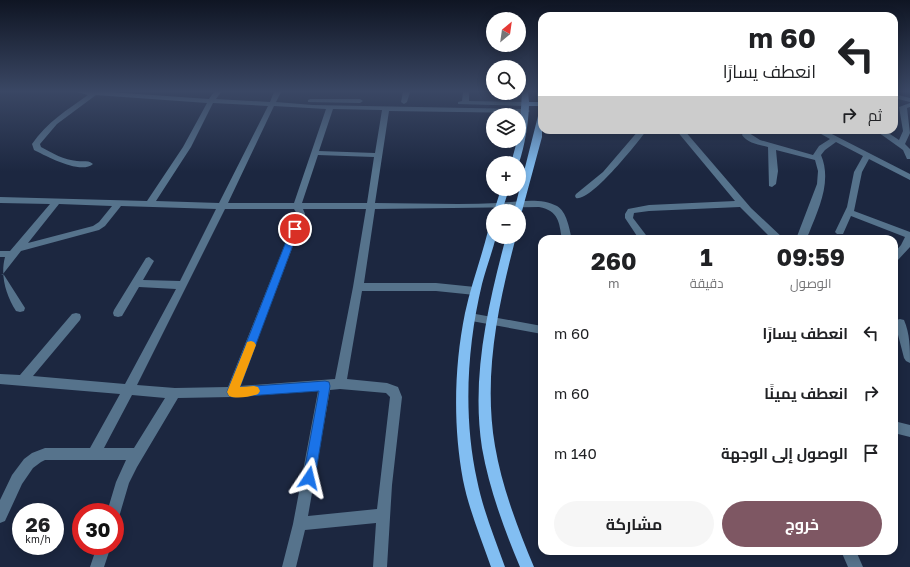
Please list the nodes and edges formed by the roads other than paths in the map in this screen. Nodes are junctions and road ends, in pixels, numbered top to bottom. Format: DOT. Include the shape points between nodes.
graph roads {
  1 [pos="60,118"];
  2 [pos="202,118"];
  3 [pos="265,118"];
  4 [pos="323,118"];
  5 [pos="384,118"];
  6 [pos="905,118"];
  7 [pos="538,134"];
  8 [pos="640,134"];
  9 [pos="684,134"];
  10 [pos="748,134"];
  11 [pos="825,134"];
  12 [pos="885,134"];
  13 [pos="834,139"];
  14 [pos="772,146"];
  15 [pos="905,148"];
  16 [pos="315,153"];
  17 [pos="379,154"];
  18 [pos="867,155"];
  19 [pos="910,158"];
  20 [pos="819,159"];
  21 [pos="89,164"];
  22 [pos="910,177"];
  23 [pos="772,184"];
  24 [pos="579,196"];
  25 [pos="0,200"];
  26 [pos="57,201"];
  27 [pos="118,204"];
  28 [pos="520,204"];
  29 [pos="742,204"];
  30 [pos="149,205"];
  31 [pos="223,206"];
  32 [pos="297,206"];
  33 [pos="371,207"];
  34 [pos="526,207"];
  35 [pos="486,209"];
  36 [pos="848,212"];
  37 [pos="840,232"];
  38 [pos="566,235"];
  39 [pos="641,235"];
  40 [pos="774,235"];
  41 [pos="803,235"];
  42 [pos="910,235"];
  43 [pos="489,244"];
  44 [pos="509,244"];
  45 [pos="16,251"];
  46 [pos="0,254"];
  47 [pos="898,255"];
  48 [pos="149,261"];
  49 [pos="0,271"];
  50 [pos="0,278"];
  51 [pos="135,283"];
  52 [pos="183,285"];
  53 [pos="358,287"];
  54 [pos="475,291"];
  55 [pos="20,308"];
  56 [pos="118,313"];
  57 [pos="76,317"];
  58 [pos="470,317"];
  59 [pos="491,321"];
  60 [pos="901,323"];
  61 [pos="538,329"];
  62 [pos="910,358"];
  63 [pos="1,381"];
  64 [pos="22,381"];
  65 [pos="340,384"];
  66 [pos="325,386"];
  67 [pos="129,390"];
  68 [pos="232,392"];
  69 [pos="175,393"];
  70 [pos="898,428"];
  71 [pos="910,431"];
  72 [pos="136,454"];
  73 [pos="93,455"];
  74 [pos="5,493"];
  75 [pos="117,503"];
  76 [pos="382,514"];
  77 [pos="0,516"];
  78 [pos="300,524"];
  79 [pos="101,555"];
  80 [pos="850,555"];
  81 [pos="97,567"];
  82 [pos="289,567"];
  83 [pos="380,567"];
  84 [pos="498,567"];
  85 [pos="527,567"];
  86 [pos="856,567"];
  1 -- 21 [label="street" via="42,135 36,144 37,148 60,160"];
  2 -- 30 [label="street"];
  3 -- 31 [label="street"];
  4 -- 16 [label="street"];
  5 -- 17 [label="street"];
  6 -- 15 [label="street" via="907,131"];
  7 -- 28 [label="main road"];
  8 -- 24 [label="street" via="618,161 588,191"];
  9 -- 29 [label="street" via="700,150"];
  10 -- 14 [label="street" via="751,139"];
  11 -- 13 [label="street"];
  12 -- 15 [label="street"];
  13 -- 18 [label="street"];
  13 -- 20 [label="street" via="822,148 818,155"];
  14 -- 20 [label="street"];
  14 -- 23 [label="street"];
  15 -- 19 [label="street"];
  16 -- 17 [label="street"];
  16 -- 32 [label="street"];
  17 -- 33 [label="street"];
  18 -- 22 [label="street"];
  18 -- 36 [label="street" via="858,172"];
  20 -- 41 [label="street" via="823,177 821,191"];
  25 -- 26 [label="street"];
  26 -- 27 [label="street"];
  26 -- 45 [label="street"];
  27 -- 30 [label="street"];
  27 -- 45 [label="street" via="96,228"];
  29 -- 39 [label="street" via="631,211 629,218"];
  29 -- 40 [label="street"];
  30 -- 31 [label="street"];
  31 -- 32 [label="street"];
  31 -- 52 [label="street"];
  32 -- 33 [label="street"];
  32 -- 68 [label="street" via="301,214"];
  33 -- 35 [label="street"];
  33 -- 53 [label="street"];
  34 -- 38 [label="street" via="542,204 554,208 558,212"];
  36 -- 37 [label="street"];
  36 -- 42 [label="street"];
  42 -- 47 [label="street" via="905,248"];
  43 -- 54 [label="main road"];
  44 -- 59 [label="main road"];
  45 -- 46 [label="street"];
  45 -- 49 [label="street"];
  48 -- 51 [label="street"];
  50 -- 55 [label="street"];
  51 -- 52 [label="street"];
  51 -- 56 [label="street"];
  52 -- 67 [label="street"];
  53 -- 54 [label="street" via="436,287"];
  53 -- 65 [label="street"];
  54 -- 58 [label="main road"];
  57 -- 64 [label="street"];
  58 -- 59 [label="street"];
  58 -- 84 [label="main road" via="463,372 464,438 470,480"];
  59 -- 61 [label="street"];
  59 -- 85 [label="main road" via="485,372 488,445 514,537"];
  60 -- 62 [label="street"];
  63 -- 64 [label="street"];
  64 -- 67 [label="street"];
  65 -- 66 [label="street"];
  65 -- 76 [label="street" via="387,388 394,391 396,397"];
  66 -- 68 [label="street"];
  66 -- 78 [label="street"];
  67 -- 69 [label="street"];
  67 -- 73 [label="street"];
  68 -- 69 [label="street"];
  69 -- 72 [label="street"];
  70 -- 71 [label="street"];
  72 -- 73 [label="street"];
  72 -- 75 [label="street"];
  73 -- 74 [label="street" via="38,456 25,467"];
  74 -- 77 [label="street"];
  76 -- 78 [label="street"];
  76 -- 83 [label="street"];
  78 -- 82 [label="street"];
  79 -- 81 [label="street"];
  80 -- 86 [label="street"];
}
